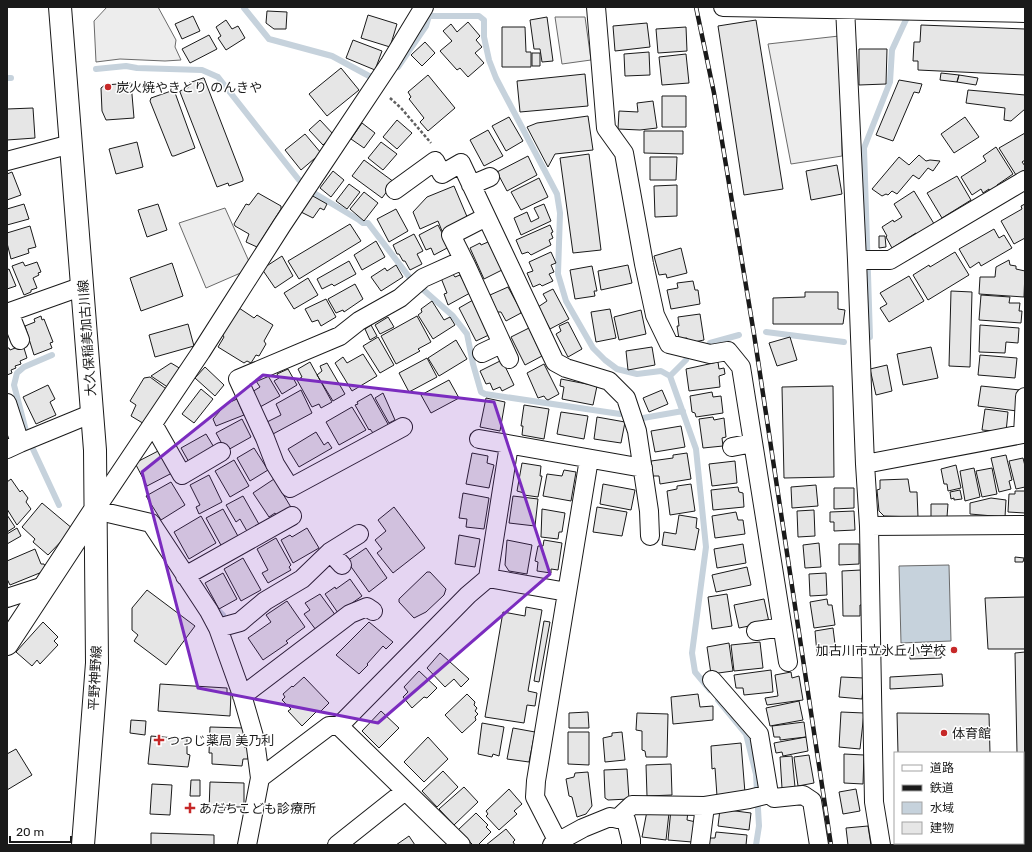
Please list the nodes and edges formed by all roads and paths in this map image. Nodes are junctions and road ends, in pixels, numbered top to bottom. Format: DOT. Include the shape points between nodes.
graph roads {
  1 [pos="60,7"];
  2 [pos="424,7"];
  3 [pos="596,7"];
  4 [pos="723,7"];
  5 [pos="845,8"];
  6 [pos="1025,13"];
  7 [pos="375,85"];
  8 [pos="71,144"];
  9 [pos="432,144"];
  10 [pos="7,161"];
  11 [pos="490,177"];
  12 [pos="1025,180"];
  13 [pos="471,185"];
  14 [pos="395,190"];
  15 [pos="486,217"];
  16 [pos="463,260"];
  17 [pos="858,260"];
  18 [pos="83,286"];
  19 [pos="8,312"];
  20 [pos="20,340"];
  21 [pos="482,353"];
  22 [pos="1025,397"];
  23 [pos="7,403"];
  24 [pos="93,414"];
  25 [pos="153,424"];
  26 [pos="402,427"];
  27 [pos="479,439"];
  28 [pos="753,443"];
  29 [pos="509,445"];
  30 [pos="13,446"];
  31 [pos="732,447"];
  32 [pos="221,452"];
  33 [pos="589,459"];
  34 [pos="865,464"];
  35 [pos="643,468"];
  36 [pos="95,510"];
  37 [pos="292,516"];
  38 [pos="1025,525"];
  39 [pos="869,526"];
  40 [pos="359,534"];
  41 [pos="650,536"];
  42 [pos="185,576"];
  43 [pos="488,578"];
  44 [pos="44,586"];
  45 [pos="567,592"];
  46 [pos="7,598"];
  47 [pos="373,611"];
  48 [pos="224,627"];
  49 [pos="782,627"];
  50 [pos="756,631"];
  51 [pos="7,644"];
  52 [pos="788,662"];
  53 [pos="712,680"];
  54 [pos="242,696"];
  55 [pos="339,726"];
  56 [pos="260,778"];
  57 [pos="405,791"];
  58 [pos="768,794"];
  59 [pos="705,806"];
  60 [pos="617,819"];
  61 [pos="555,843"];
  62 [pos="83,845"];
  63 [pos="247,845"];
  64 [pos="337,845"];
  65 [pos="461,845"];
  66 [pos="631,845"];
  67 [pos="700,845"];
  68 [pos="819,845"];
  69 [pos="881,845"];
  1 -- 8 [label="main road, 大久保稲美加古川線"];
  2 -- 7 [label="street"];
  3 -- 28 [label="street" via="606,128 624,153 655,315 669,344 710,354 728,350 741,368"];
  4 -- 5 [label="street"];
  5 -- 6 [label="street"];
  5 -- 17 [label="street"];
  7 -- 9 [label="path" via="401,108"];
  7 -- 25 [label="street"];
  8 -- 10 [label="street"];
  8 -- 18 [label="main road, 大久保稲美加古川線"];
  11 -- 13 [label="street"];
  12 -- 17 [label="street" via="890,260"];
  13 -- 14 [label="street" via="461,163 442,174 435,161"];
  13 -- 15 [label="street"];
  15 -- 16 [label="street" via="450,235"];
  15 -- 35 [label="street" via="555,362 566,368 609,381 626,398 637,431"];
  16 -- 21 [label="street" via="505,351"];
  16 -- 26 [label="street" via="423,278 400,298 359,321 340,336 238,379 275,464 290,488"];
  17 -- 34 [label="street"];
  18 -- 19 [label="street"];
  18 -- 24 [label="main road, 大久保稲美加古川線"];
  19 -- 20 [label="street"];
  22 -- 34 [label="street" via="1022,434"];
  23 -- 30 [label="street"];
  24 -- 30 [label="street"];
  24 -- 36 [label="main road, 大久保稲美加古川線"];
  25 -- 32 [label="street" via="182,475"];
  25 -- 36 [label="street"];
  27 -- 29 [label="street"];
  28 -- 31 [label="street"];
  28 -- 49 [label="street"];
  29 -- 33 [label="street"];
  29 -- 43 [label="street"];
  33 -- 35 [label="street"];
  33 -- 45 [label="street"];
  34 -- 39 [label="street"];
  35 -- 41 [label="street"];
  36 -- 42 [label="street" via="151,523"];
  36 -- 44 [label="main road"];
  36 -- 62 [label="main road, 平野神野線" via="97,663"];
  37 -- 42 [label="street"];
  38 -- 39 [label="street"];
  39 -- 69 [label="street" via="874,802"];
  40 -- 48 [label="street" via="336,559 265,601 240,622"];
  42 -- 48 [label="street" via="209,611"];
  43 -- 45 [label="street"];
  43 -- 55 [label="street" via="468,595"];
  44 -- 46 [label="street"];
  44 -- 51 [label="main road"];
  45 -- 61 [label="street" via="535,797"];
  47 -- 54 [label="street" via="367,607 350,614"];
  48 -- 54 [label="street"];
  49 -- 50 [label="street"];
  49 -- 52 [label="street"];
  53 -- 58 [label="street" via="759,734"];
  54 -- 56 [label="street" via="255,740"];
  55 -- 56 [label="street" via="329,726"];
  55 -- 57 [label="street"];
  56 -- 63 [label="street"];
  57 -- 64 [label="street"];
  57 -- 65 [label="street"];
  58 -- 59 [label="street"];
  58 -- 68 [label="street" via="774,798 803,795 812,801"];
  59 -- 60 [label="street" via="632,805"];
  59 -- 67 [label="street"];
  60 -- 61 [label="street" via="610,817"];
  60 -- 66 [label="street" via="626,820"];
}
